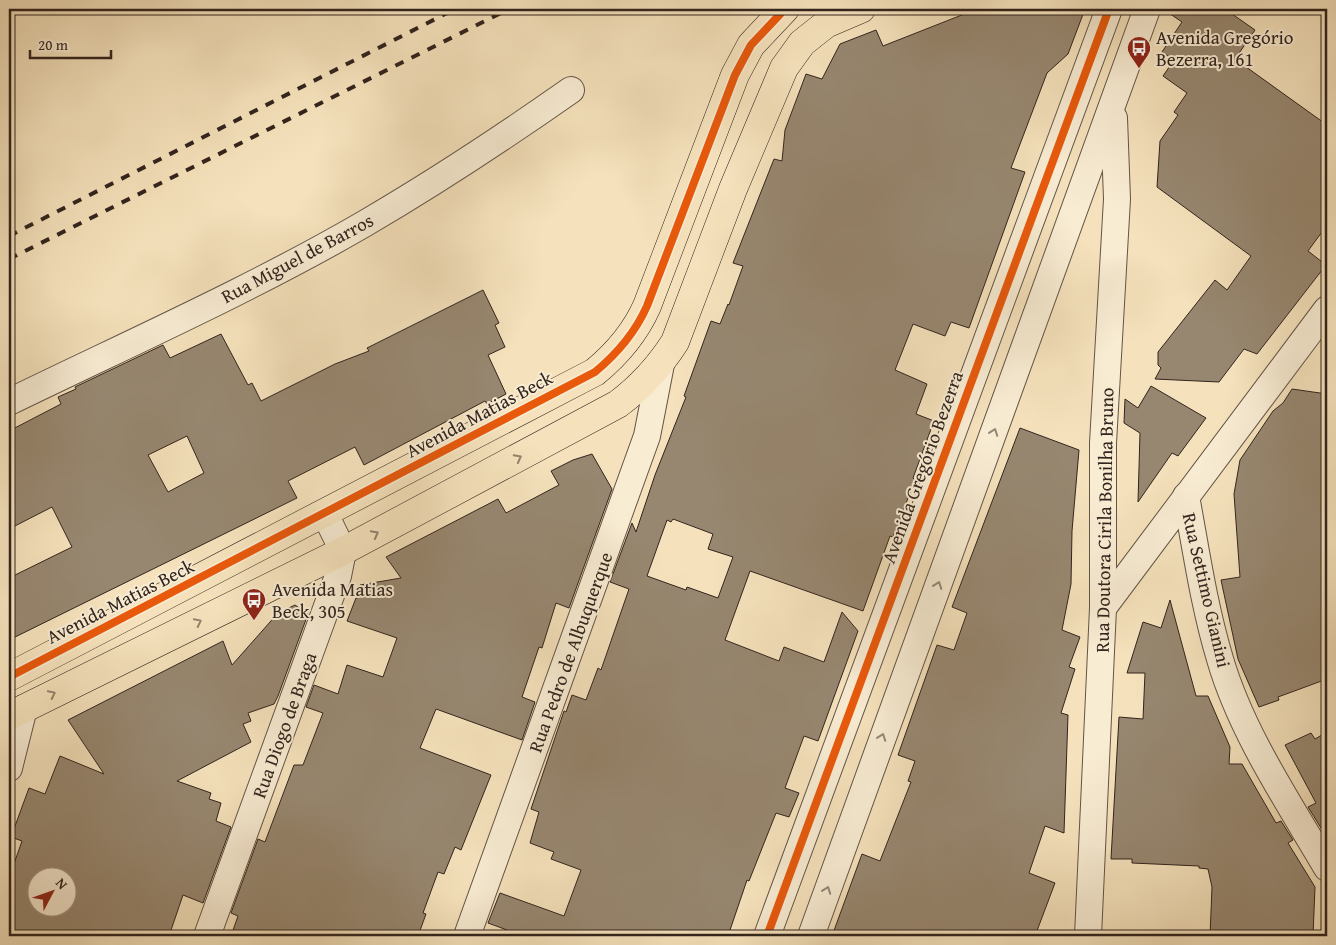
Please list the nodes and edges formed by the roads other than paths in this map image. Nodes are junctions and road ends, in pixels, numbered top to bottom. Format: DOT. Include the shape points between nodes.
graph roads {
  1 [pos="785,9"];
  2 [pos="862,9"];
  3 [pos="1109,9"];
  4 [pos="1147,9"];
  5 [pos="571,90"];
  6 [pos="1114,103"];
  7 [pos="1327,310"];
  8 [pos="661,364"];
  9 [pos="9,402"];
  10 [pos="1186,496"];
  11 [pos="325,514"];
  12 [pos="343,551"];
  13 [pos="1103,608"];
  14 [pos="9,677"];
  15 [pos="16,712"];
  16 [pos="9,768"];
  17 [pos="1327,868"];
  18 [pos="207,936"];
  19 [pos="467,936"];
  20 [pos="767,936"];
  21 [pos="811,936"];
  22 [pos="1088,936"];
  1 -- 11 [label="main road, Avenida Matias Beck" via="751,46 735,75 647,306 633,333 613,358 595,372"];
  2 -- 8 [label="main road" via="826,24 802,43 784,68 733,189 675,342"];
  3 -- 20 [label="street, Avenida Gregório Bezerra"];
  4 -- 6 [label="street"];
  5 -- 9 [label="street, Rua Miguel de Barros" via="481,154 363,224 221,299"];
  6 -- 13 [label="street, Rua Doutora Cirila Bonilha Bruno" via="1117,199 1103,443"];
  21 -- 6 [label="street, one-way"];
  7 -- 10 [label="street"];
  12 -- 8 [label="main road, one-way" via="618,404 640,388"];
  8 -- 19 [label="street, Rua Pedro de Albuquerque" via="647,436"];
  10 -- 13 [label="street"];
  10 -- 17 [label="street, Rua Settimo Gianini" via="1220,660 1240,712"];
  11 -- 12 [label="street"];
  11 -- 14 [label="main road, Avenida Matias Beck"];
  15 -- 12 [label="main road, one-way"];
  12 -- 18 [label="street, Rua Diogo de Braga" via="338,576"];
  13 -- 22 [label="street, Rua Doutora Cirila Bonilha Bruno"];
  15 -- 16 [label="street"];
}
